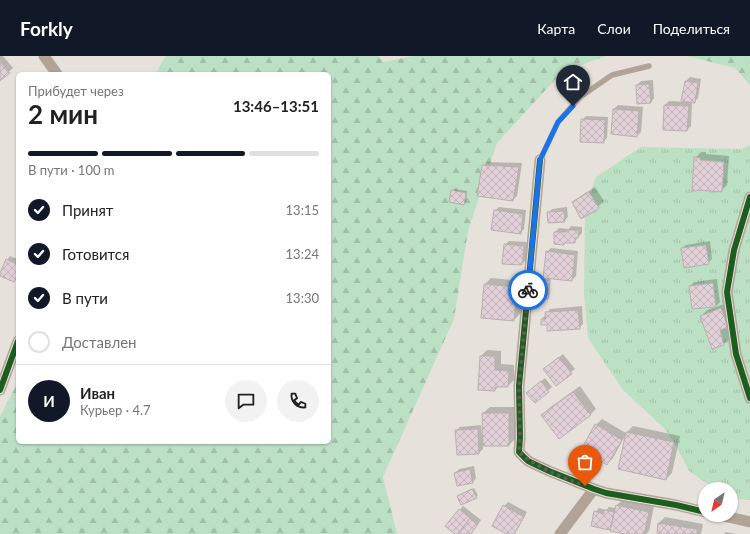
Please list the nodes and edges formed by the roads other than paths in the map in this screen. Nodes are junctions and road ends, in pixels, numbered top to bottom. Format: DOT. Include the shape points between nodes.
graph roads {
  1 [pos="44,56"];
  2 [pos="649,66"];
  3 [pos="56,72"];
  4 [pos="540,160"];
  5 [pos="750,197"];
  6 [pos="16,347"];
  7 [pos="0,390"];
  8 [pos="750,398"];
  9 [pos="594,489"];
  10 [pos="698,510"];
  11 [pos="738,519"];
  12 [pos="750,522"];
  13 [pos="560,534"];
  1 -- 3 [label="street"];
  2 -- 4 [label="lane" via="612,75 580,97 558,122"];
  4 -- 9 [label="street" via="519,386 519,452 528,461"];
  5 -- 8 [label="street" via="734,250 727,292 736,354"];
  6 -- 7 [label="street"];
  9 -- 10 [label="street"];
  9 -- 13 [label="street"];
  11 -- 12 [label="street"];
}
